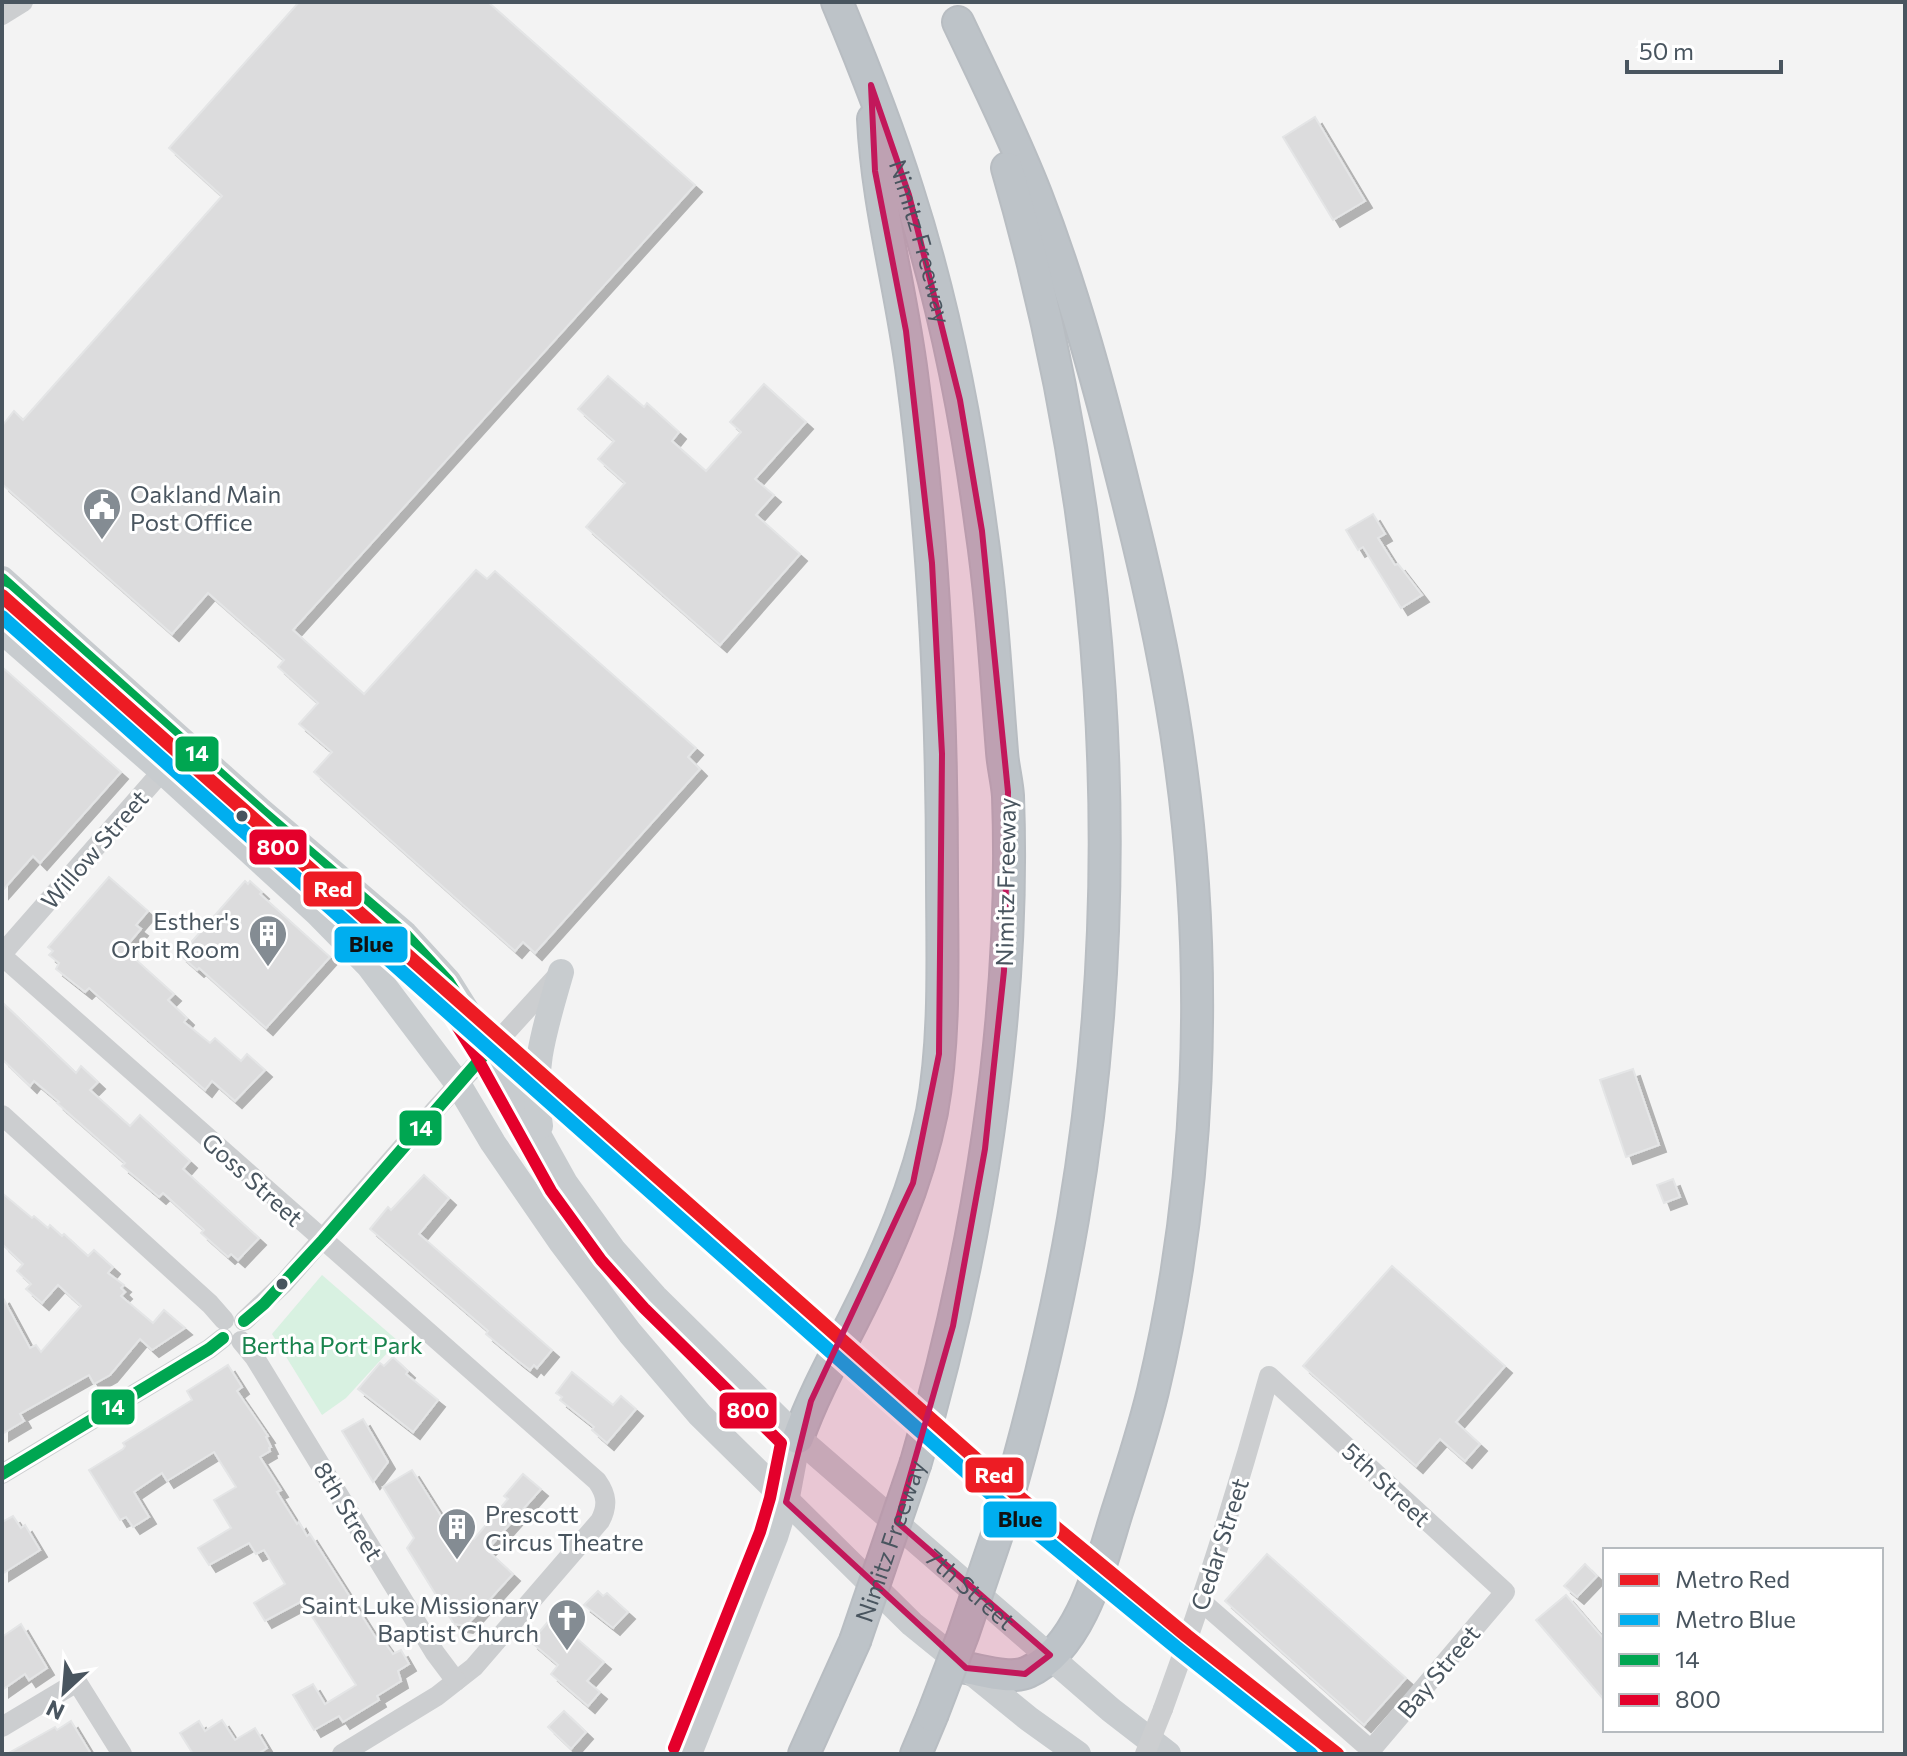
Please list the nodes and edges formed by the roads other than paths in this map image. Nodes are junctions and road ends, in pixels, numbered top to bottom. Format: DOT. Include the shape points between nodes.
graph roads {
  1 [pos="23,2"];
  2 [pos="837,2"];
  3 [pos="954,12"];
  4 [pos="2,15"];
  5 [pos="871,85"];
  6 [pos="2,579"];
  7 [pos="2,631"];
  8 [pos="186,744"];
  9 [pos="162,771"];
  10 [pos="2,955"];
  11 [pos="561,972"];
  12 [pos="490,1048"];
  13 [pos="458,1084"];
  14 [pos="2,1115"];
  15 [pos="543,1145"];
  16 [pos="323,1240"];
  17 [pos="233,1330"];
  18 [pos="1269,1376"];
  19 [pos="798,1438"];
  20 [pos="2,1474"];
  21 [pos="786,1502"];
  22 [pos="1505,1592"];
  23 [pos="1202,1602"];
  24 [pos="1050,1655"];
  25 [pos="966,1668"];
  26 [pos="456,1681"];
  27 [pos="2,1727"];
  28 [pos="122,1754"];
  29 [pos="342,1754"];
  30 [pos="689,1754"];
  31 [pos="804,1754"];
  32 [pos="916,1754"];
  33 [pos="1078,1754"];
  34 [pos="1145,1754"];
  35 [pos="1168,1754"];
  1 -- 4 [label="street"];
  2 -- 5 [label="highway, Nimitz Freeway"];
  3 -- 24 [label="highway" via="1036,194 1099,389 1163,653 1182,772 1194,909 1191,1132 1161,1351 1145,1422 1094,1585 1074,1626"];
  3 -- 32 [label="highway, bridge" via="1014,193 1074,456 1091,575 1105,860 1093,1069 1080,1174 1044,1366 999,1529"];
  5 -- 19 [label="highway" via="875,171 906,331 932,563 942,754 940,1032 932,1111 909,1195"];
  5 -- 31 [label="highway, Nimitz Freeway, bridge" via="909,195 960,400 987,575 1008,792 1004,971 989,1120 942,1370 855,1641"];
  6 -- 8 [label="main road, 7th Street"];
  7 -- 9 [label="main road"];
  8 -- 9 [label="street, Willow Street"];
  8 -- 12 [label="main road, 7th Street" via="405,934 448,981"];
  9 -- 10 [label="street, Willow Street"];
  9 -- 13 [label="main road" via="369,966"];
  10 -- 16 [label="street, Goss Street"];
  11 -- 12 [label="street"];
  11 -- 15 [label="main road" via="536,1069 535,1102"];
  12 -- 13 [label="street"];
  12 -- 15 [label="main road, 7th Street"];
  13 -- 16 [label="street"];
  13 -- 21 [label="main road" via="561,1242 630,1333 700,1415"];
  14 -- 17 [label="street, 8th Street"];
  15 -- 19 [label="main road, 7th Street" via="614,1251"];
  16 -- 17 [label="street"];
  16 -- 26 [label="street, Goss Street" via="604,1491 600,1521 474,1667"];
  17 -- 20 [label="street"];
  17 -- 26 [label="street, 8th Street"];
  18 -- 22 [label="street, 5th Street"];
  18 -- 23 [label="street, Cedar Street"];
  19 -- 21 [label="main road"];
  19 -- 24 [label="main road, 7th Street"];
  21 -- 25 [label="main road" via="912,1624"];
  21 -- 30 [label="main road"];
  22 -- 23 [label="street, Bay Street" via="1371,1750"];
  23 -- 34 [label="street, Cedar Street, bridge"];
  24 -- 25 [label="highway" via="1025,1674"];
  24 -- 35 [label="main road, 7th Street"];
  25 -- 33 [label="main road"];
  26 -- 29 [label="street"];
  27 -- 28 [label="street" via="77,1682"];
}
